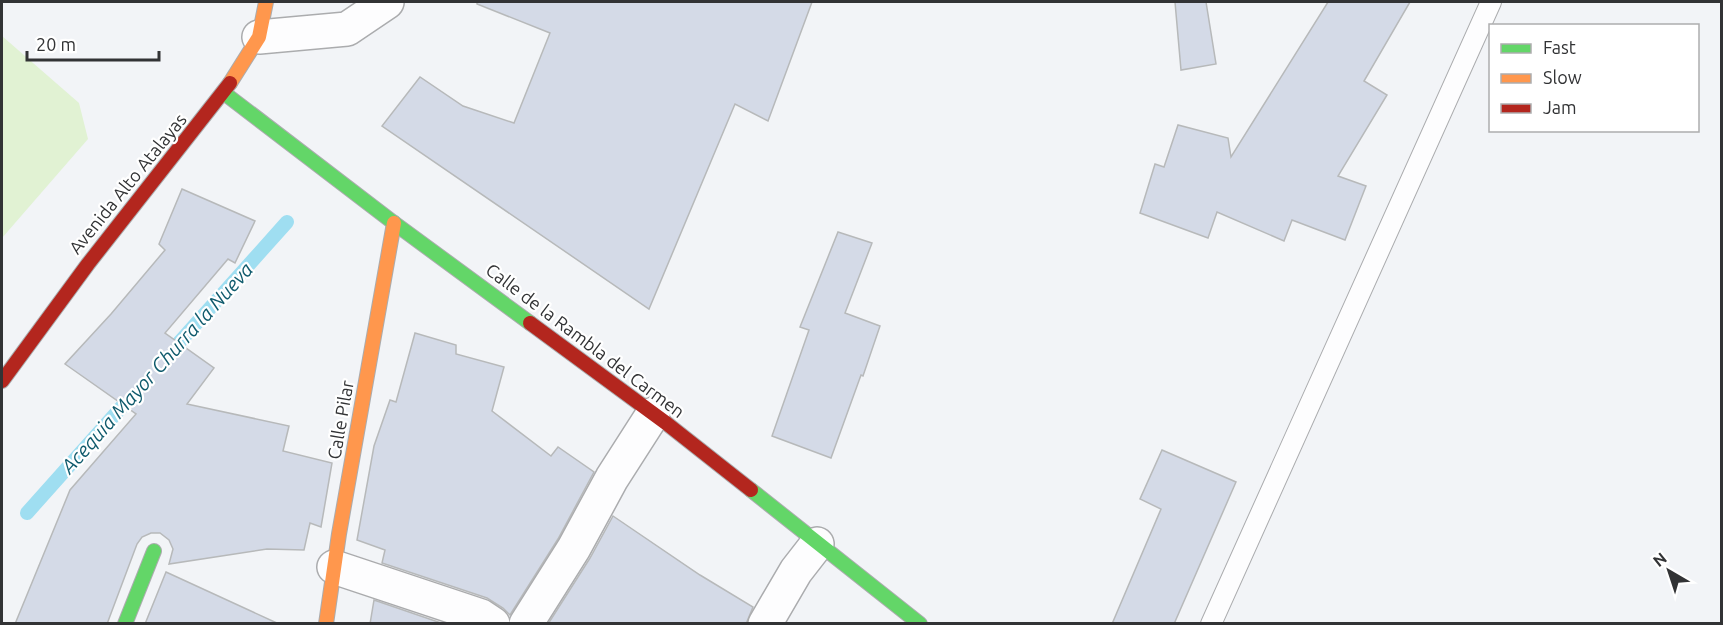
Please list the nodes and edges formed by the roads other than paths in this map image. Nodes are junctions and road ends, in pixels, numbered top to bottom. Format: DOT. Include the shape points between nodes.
graph roads {
  1 [pos="266,2"];
  2 [pos="387,2"];
  3 [pos="1491,2"];
  4 [pos="259,37"];
  5 [pos="224,93"];
  6 [pos="394,223"];
  7 [pos="2,381"];
  8 [pos="653,414"];
  9 [pos="817,544"];
  10 [pos="154,551"];
  11 [pos="334,567"];
  12 [pos="125,624"];
  13 [pos="326,624"];
  14 [pos="493,624"];
  15 [pos="526,624"];
  16 [pos="765,624"];
  17 [pos="920,624"];
  18 [pos="1211,624"];
  1 -- 4 [label="street, Avenida Alto Atalayas"];
  2 -- 4 [label="street" via="346,29"];
  3 -- 18 [label="lane"];
  4 -- 5 [label="street, Avenida Alto Atalayas"];
  5 -- 6 [label="street, Calle de la Rambla del Carmen"];
  5 -- 7 [label="street, Avenida Alto Atalayas" via="88,264"];
  6 -- 8 [label="street, Calle de la Rambla del Carmen"];
  6 -- 11 [label="street, Calle Pilar"];
  8 -- 9 [label="street, Calle de la Rambla del Carmen"];
  8 -- 15 [label="street"];
  9 -- 16 [label="street"];
  9 -- 17 [label="street, Calle de la Rambla del Carmen"];
  10 -- 12 [label="street"];
  11 -- 13 [label="street, Calle Pilar"];
  11 -- 14 [label="street" via="481,616"];
}
